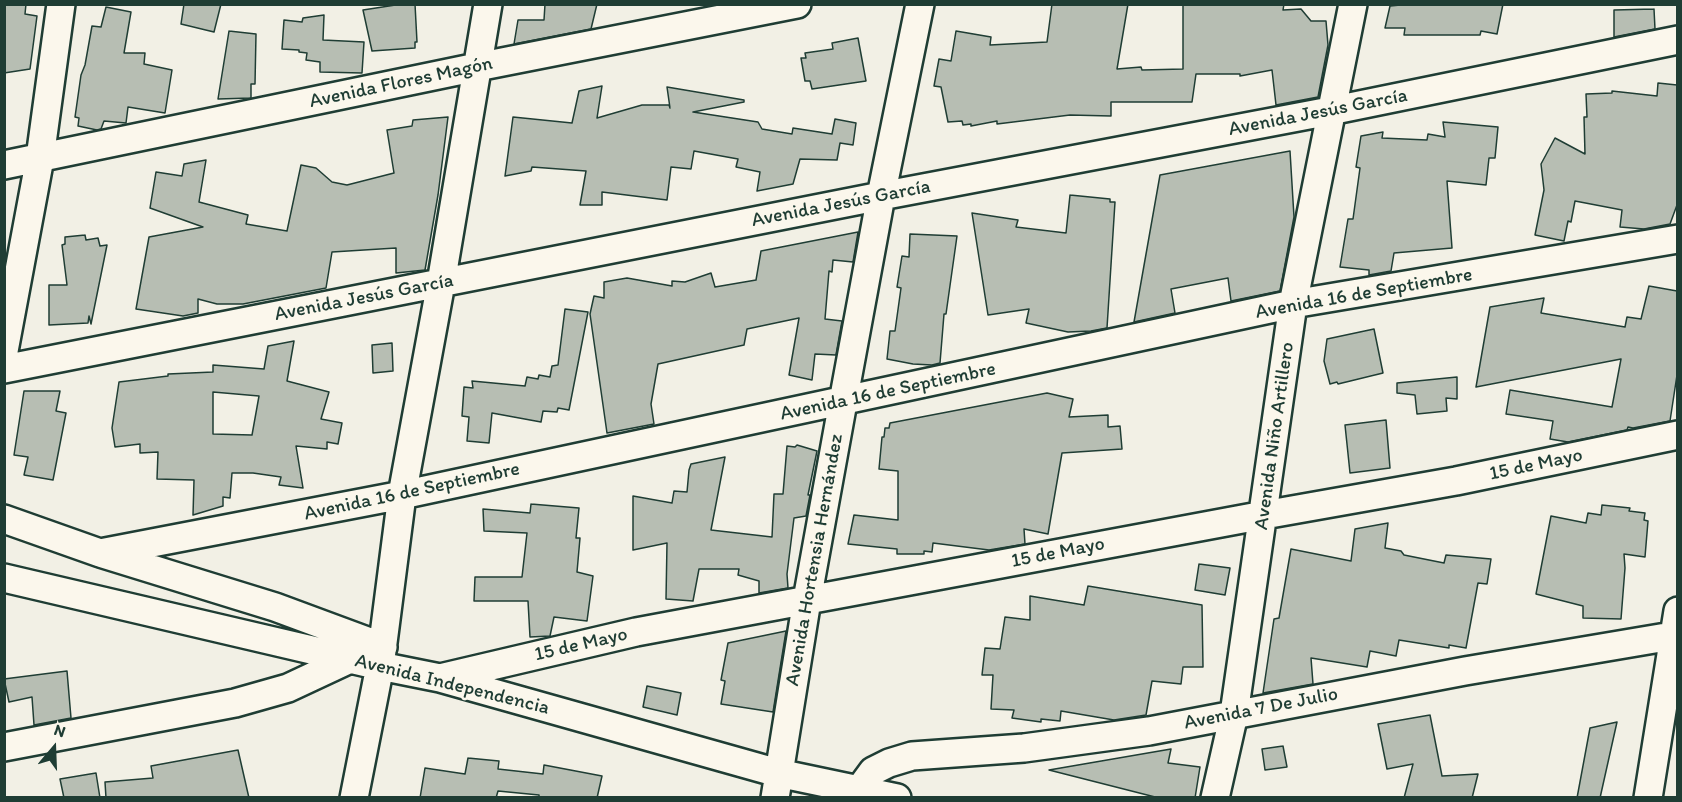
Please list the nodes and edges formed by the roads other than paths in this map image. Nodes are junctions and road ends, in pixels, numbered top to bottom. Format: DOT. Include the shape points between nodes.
graph roads {
  1 [pos="61,4"];
  2 [pos="488,4"];
  3 [pos="797,4"];
  4 [pos="920,4"];
  5 [pos="1353,4"];
  6 [pos="1677,40"];
  7 [pos="477,67"];
  8 [pos="1330,111"];
  9 [pos="40,158"];
  10 [pos="4,165"];
  11 [pos="881,196"];
  12 [pos="1677,239"];
  13 [pos="441,283"];
  14 [pos="1293,304"];
  15 [pos="4,351"];
  16 [pos="4,369"];
  17 [pos="843,402"];
  18 [pos="1677,435"];
  19 [pos="402,495"];
  20 [pos="1264,515"];
  21 [pos="4,519"];
  22 [pos="100,553"];
  23 [pos="4,578"];
  24 [pos="807,600"];
  25 [pos="1676,628"];
  26 [pos="381,656"];
  27 [pos="350,659"];
  28 [pos="440,678"];
  29 [pos="1234,714"];
  30 [pos="4,747"];
  31 [pos="776,785"];
  32 [pos="859,790"];
  33 [pos="354,798"];
  34 [pos="897,798"];
  35 [pos="1215,798"];
  36 [pos="1648,798"];
  1 -- 9 [label="street"];
  2 -- 7 [label="street"];
  3 -- 7 [label="street, Avenida Flores Magón"];
  4 -- 11 [label="street, Avenida Hortensia Hernández"];
  5 -- 8 [label="street, Avenida Niño Artillero"];
  6 -- 8 [label="street, Avenida Jesús García"];
  7 -- 9 [label="street, Avenida Flores Magón"];
  7 -- 13 [label="street"];
  8 -- 11 [label="street, Avenida Jesús García"];
  8 -- 14 [label="street, Avenida Niño Artillero"];
  9 -- 10 [label="street, Avenida Flores Magón"];
  9 -- 15 [label="street"];
  11 -- 13 [label="street, Avenida Jesús García"];
  11 -- 17 [label="street, Avenida Hortensia Hernández"];
  12 -- 14 [label="street, Avenida 16 de Septiembre"];
  13 -- 16 [label="street, Avenida Jesús García"];
  13 -- 19 [label="street"];
  14 -- 17 [label="street, Avenida 16 de Septiembre"];
  14 -- 20 [label="street, Avenida Niño Artillero"];
  17 -- 19 [label="street, Avenida 16 de Septiembre"];
  17 -- 24 [label="street, Avenida Hortensia Hernández"];
  18 -- 20 [label="street, 15 de Mayo" via="1456,481"];
  19 -- 22 [label="street, Avenida 16 de Septiembre"];
  19 -- 26 [label="street"];
  20 -- 24 [label="street, 15 de Mayo"];
  20 -- 29 [label="street, Avenida Niño Artillero"];
  21 -- 22 [label="street"];
  22 -- 26 [label="street" via="275,607"];
  23 -- 27 [label="street, Avenida Independencia"];
  24 -- 28 [label="street, 15 de Mayo" via="636,632"];
  24 -- 31 [label="street, Avenida Hortensia Hernández"];
  25 -- 29 [label="street, Avenida 7 De Julio"];
  25 -- 36 [label="street"];
  26 -- 27 [label="street, Avenida Independencia"];
  26 -- 28 [label="street, Avenida Independencia"];
  26 -- 33 [label="street"];
  27 -- 30 [label="street" via="288,687 235,703"];
  28 -- 31 [label="street, Avenida Independencia"];
  29 -- 32 [label="street, Avenida 7 De Julio" via="1149,731 1024,748 912,756 873,771"];
  29 -- 35 [label="street, Avenida Niño Artillero"];
  31 -- 32 [label="street, Avenida Independencia"];
  32 -- 34 [label="street, Avenida Independencia"];
}
